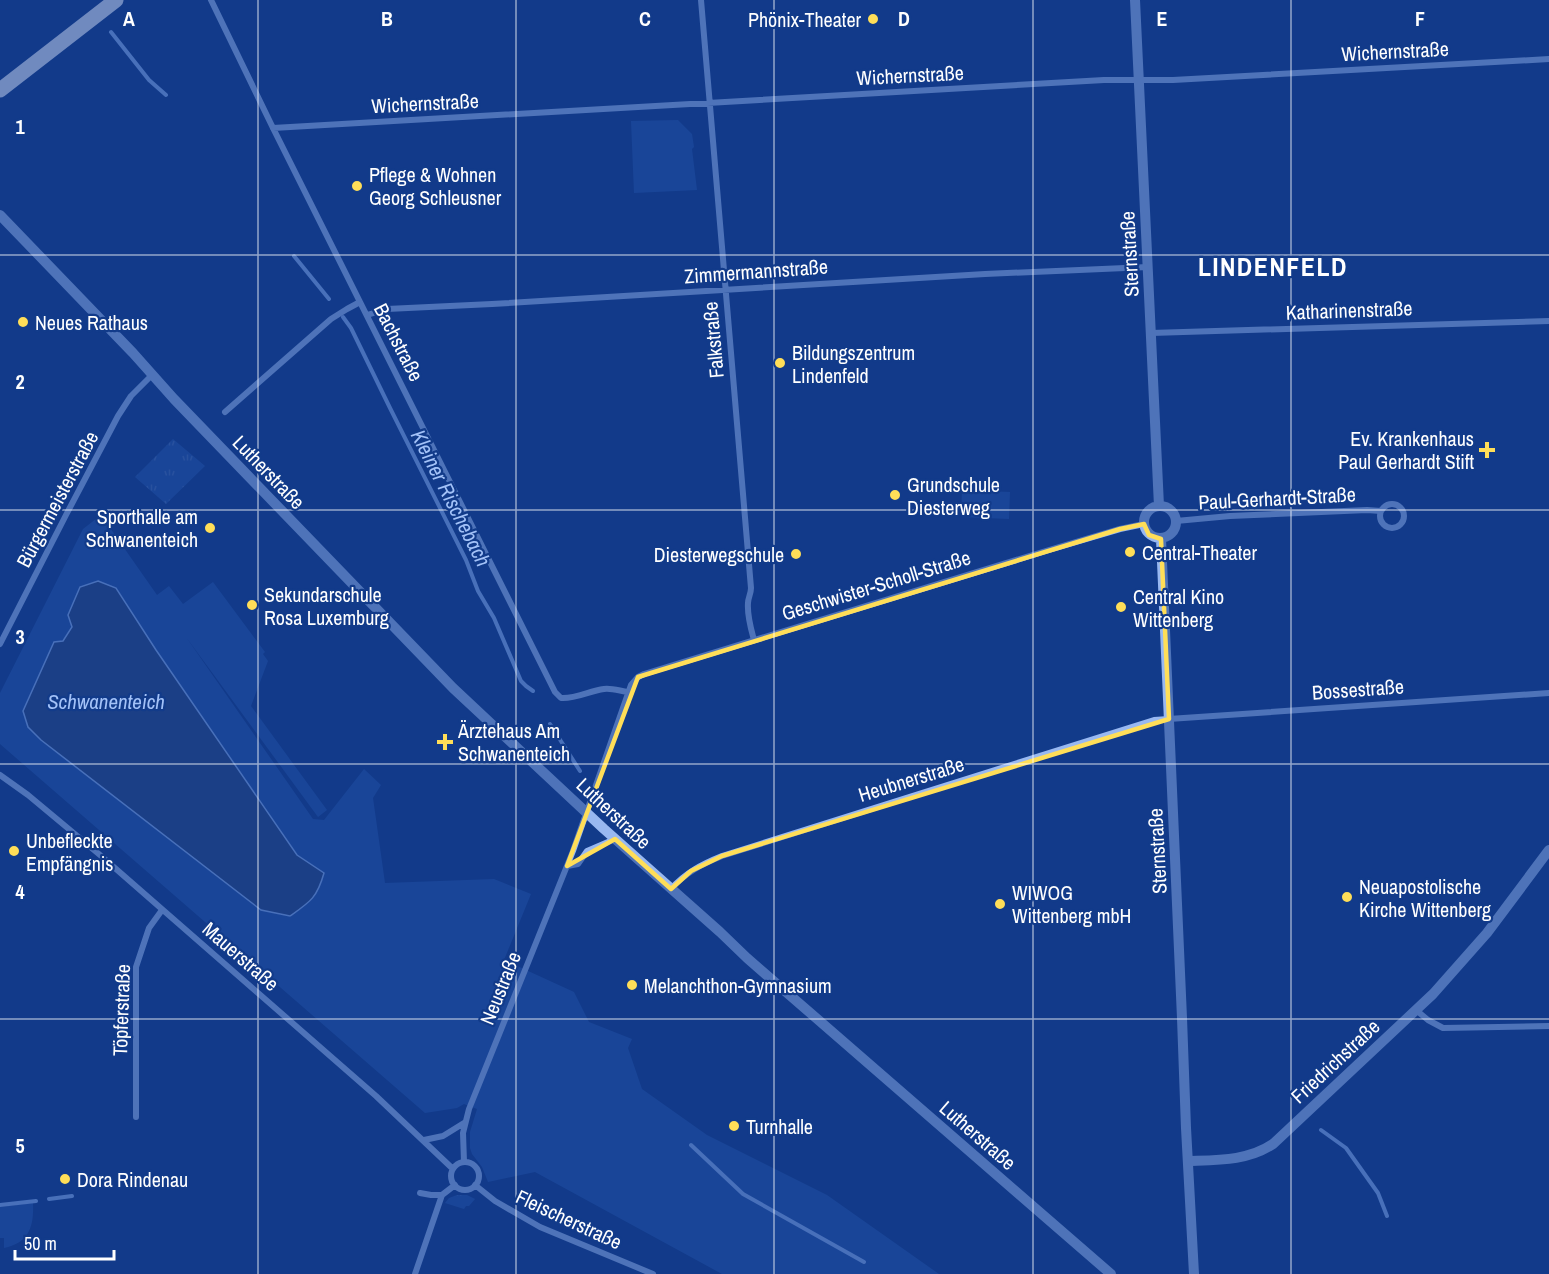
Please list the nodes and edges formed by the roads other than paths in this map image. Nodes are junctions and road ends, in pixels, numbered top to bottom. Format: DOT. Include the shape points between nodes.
graph roads {
  1 [pos="116,0"];
  2 [pos="211,0"];
  3 [pos="701,0"];
  4 [pos="1135,0"];
  5 [pos="1549,59"];
  6 [pos="1139,80"];
  7 [pos="0,90"];
  8 [pos="709,103"];
  9 [pos="273,128"];
  10 [pos="0,215"];
  11 [pos="1148,267"];
  12 [pos="725,290"];
  13 [pos="360,302"];
  14 [pos="367,315"];
  15 [pos="1549,321"];
  16 [pos="1151,333"];
  17 [pos="152,375"];
  18 [pos="225,412"];
  19 [pos="1159,506"];
  20 [pos="1381,511"];
  21 [pos="1176,521"];
  22 [pos="1144,524"];
  23 [pos="1161,539"];
  24 [pos="754,640"];
  25 [pos="0,644"];
  26 [pos="628,692"];
  27 [pos="1549,693"];
  28 [pos="1169,719"];
  29 [pos="0,776"];
  30 [pos="587,813"];
  31 [pos="615,839"];
  32 [pos="1549,850"];
  33 [pos="567,866"];
  34 [pos="671,889"];
  35 [pos="162,910"];
  36 [pos="1416,1010"];
  37 [pos="1549,1026"];
  38 [pos="136,1117"];
  39 [pos="464,1123"];
  40 [pos="424,1140"];
  41 [pos="1188,1161"];
  42 [pos="464,1162"];
  43 [pos="453,1169"];
  44 [pos="455,1185"];
  45 [pos="475,1185"];
  46 [pos="420,1193"];
  47 [pos="442,1195"];
  48 [pos="415,1274"];
  49 [pos="653,1274"];
  50 [pos="1111,1274"];
  51 [pos="1194,1274"];
  1 -- 7 [label="main road"];
  2 -- 9 [label="street, Bachstraße"];
  3 -- 8 [label="street, Falkstraße"];
  4 -- 6 [label="street, Sternstraße"];
  5 -- 6 [label="street, Wichernstraße"];
  6 -- 8 [label="street, Wichernstraße"];
  6 -- 11 [label="street, Sternstraße"];
  8 -- 9 [label="street, Wichernstraße"];
  8 -- 12 [label="street, Falkstraße"];
  9 -- 13 [label="street, Bachstraße"];
  10 -- 17 [label="street, Lutherstraße"];
  11 -- 12 [label="street, Zimmermannstraße"];
  11 -- 16 [label="street, Sternstraße"];
  12 -- 14 [label="street, Zimmermannstraße" via="387,309"];
  12 -- 24 [label="street, Falkstraße" via="751,588 747,602"];
  13 -- 14 [label="street, Bachstraße"];
  13 -- 18 [label="street" via="332,319"];
  14 -- 26 [label="street, Bachstraße" via="555,692 561,698 601,689"];
  15 -- 16 [label="street, Katharinenstraße"];
  16 -- 19 [label="street, Sternstraße"];
  17 -- 25 [label="street, Bürgermeisterstraße" via="122,410"];
  17 -- 30 [label="street, Lutherstraße" via="453,688"];
  19 -- 21 [label="street" via="1171,511"];
  19 -- 22 [label="street" via="1148,512"];
  20 -- 20 [label="street, Paul-Gerhardt-Straße" via="1381,522 1388,528 1400,526 1404,519 1401,507 1394,504"];
  20 -- 21 [label="street, Paul-Gerhardt-Straße"];
  21 -- 23 [label="street" via="1172,533"];
  22 -- 23 [label="street" via="1149,535"];
  22 -- 24 [label="street, Geschwister-Scholl-Straße"];
  23 -- 28 [label="street, Sternstraße"];
  24 -- 26 [label="street, Geschwister-Scholl-Straße" via="638,676"];
  26 -- 30 [label="street, Geschwister-Scholl-Straße"];
  27 -- 28 [label="street, Bossestraße"];
  28 -- 34 [label="street, Heubnerstraße" via="1154,720 714,859 691,871"];
  28 -- 41 [label="street, Sternstraße"];
  29 -- 35 [label="street, Mauerstraße"];
  30 -- 31 [label="street, Lutherstraße"];
  30 -- 33 [label="street, Neustraße"];
  31 -- 33 [label="street" via="587,851 578,864"];
  31 -- 34 [label="street, Lutherstraße"];
  32 -- 36 [label="street, Friedrichstraße" via="1487,933"];
  33 -- 39 [label="street, Neustraße"];
  34 -- 50 [label="street, Lutherstraße"];
  35 -- 38 [label="street, Töpferstraße" via="149,928 136,967"];
  35 -- 40 [label="street, Mauerstraße"];
  36 -- 37 [label="street" via="1443,1028"];
  36 -- 41 [label="street, Friedrichstraße" via="1265,1149 1236,1158"];
  39 -- 40 [label="street" via="442,1136"];
  39 -- 42 [label="street, Neustraße"];
  40 -- 43 [label="street, Mauerstraße"];
  41 -- 51 [label="street"];
  42 -- 43 [label="street"];
  42 -- 45 [label="street" via="477,1170"];
  43 -- 44 [label="street"];
  44 -- 45 [label="street" via="464,1189"];
  44 -- 47 [label="street"];
  45 -- 49 [label="street, Fleischerstraße" via="540,1227"];
  46 -- 47 [label="street"];
  47 -- 48 [label="street"];
}
